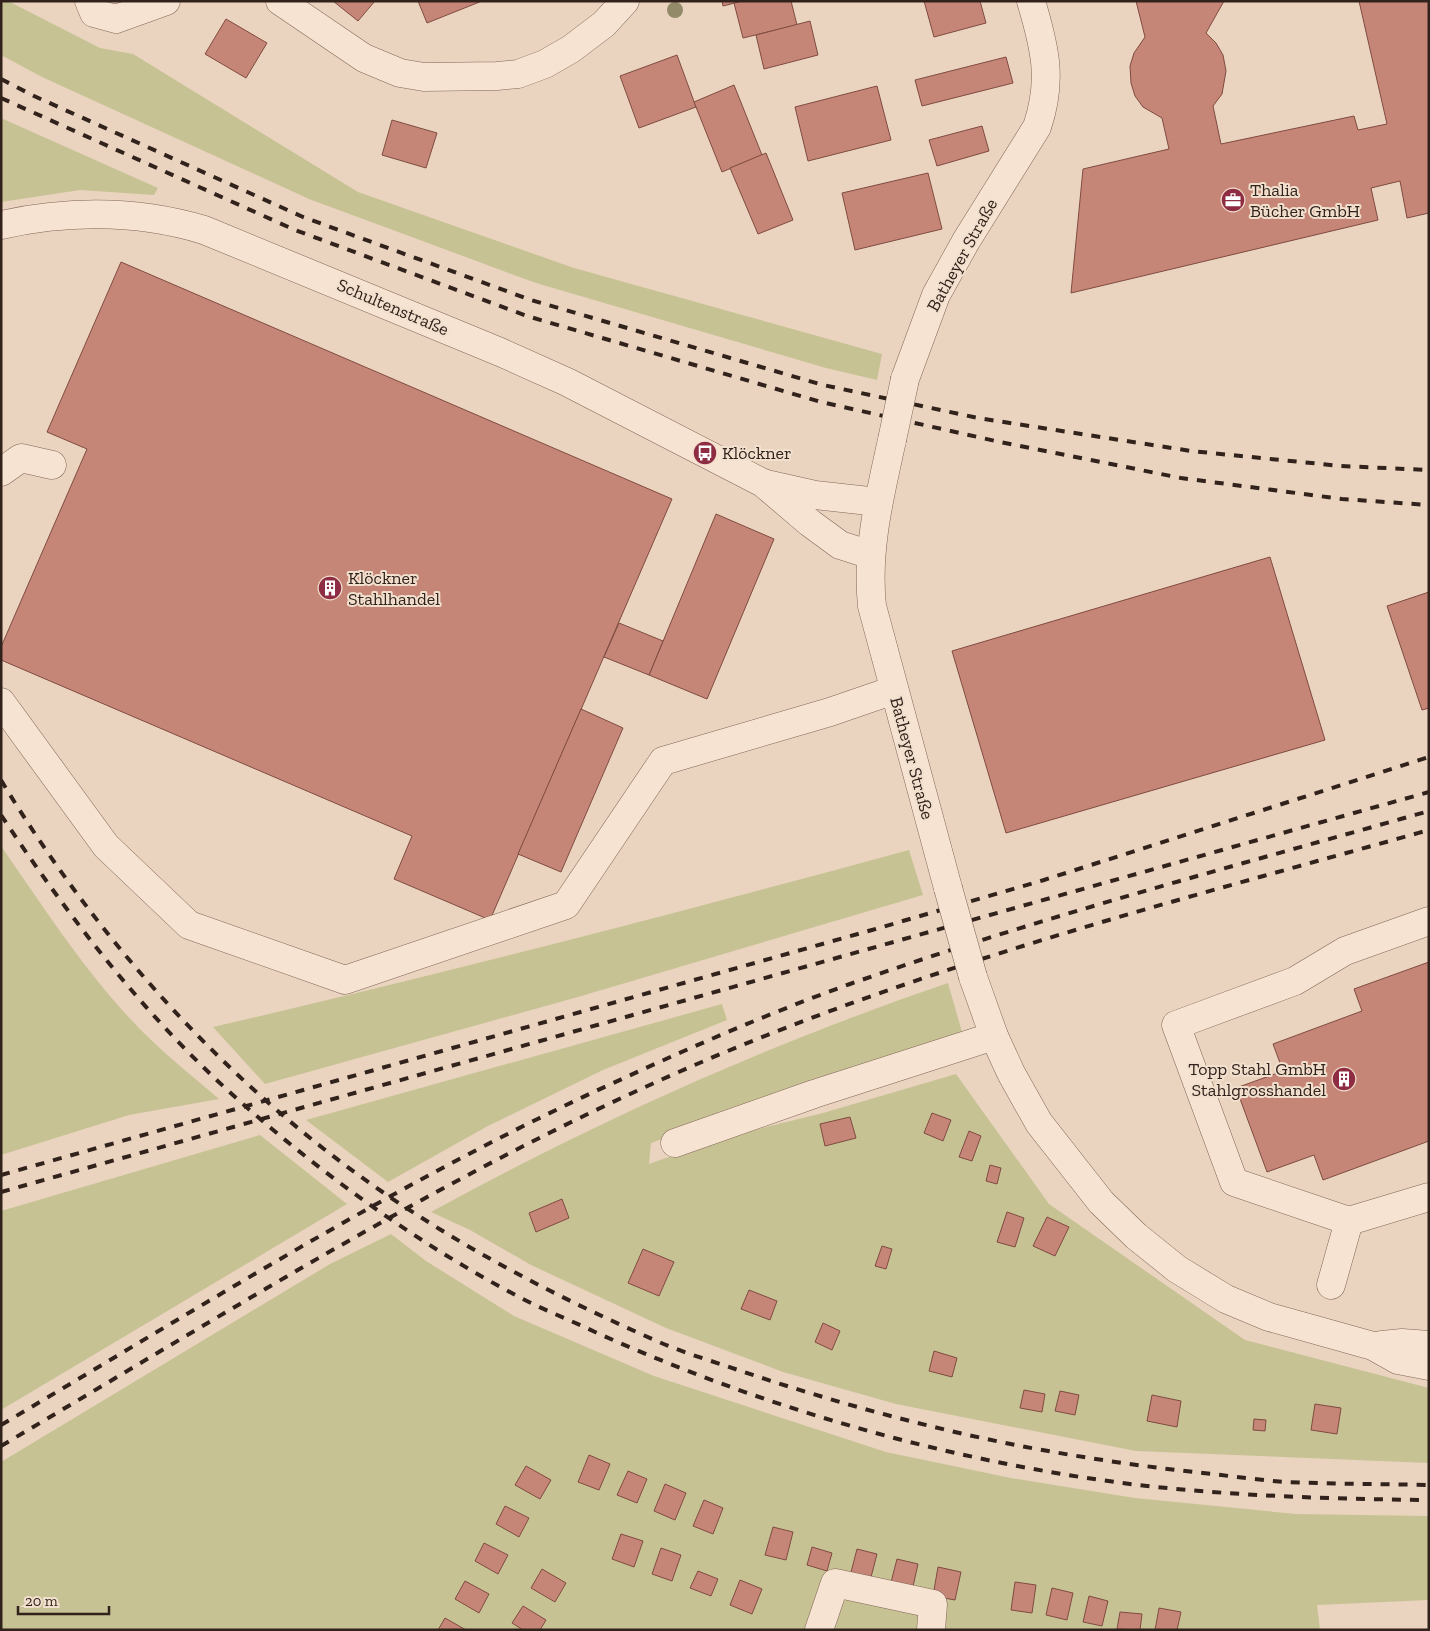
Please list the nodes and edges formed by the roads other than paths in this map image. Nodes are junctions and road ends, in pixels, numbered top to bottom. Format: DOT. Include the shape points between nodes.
graph roads {
  1 [pos="89,1"];
  2 [pos="166,1"];
  3 [pos="280,1"];
  4 [pos="625,1"];
  5 [pos="1030,1"];
  6 [pos="1,225"];
  7 [pos="52,465"];
  8 [pos="1,472"];
  9 [pos="762,483"];
  10 [pos="878,502"];
  11 [pos="871,555"];
  12 [pos="894,690"];
  13 [pos="1,702"];
  14 [pos="1429,921"];
  15 [pos="994,1036"];
  16 [pos="675,1142"];
  17 [pos="1429,1197"];
  18 [pos="1349,1221"];
  19 [pos="1331,1285"];
  20 [pos="1429,1345"];
  21 [pos="1373,1346"];
  22 [pos="1429,1366"];
  23 [pos="819,1630"];
  24 [pos="931,1630"];
  1 -- 2 [label="street" via="94,12 116,19"];
  3 -- 4 [label="street" via="364,58 400,73 424,77 518,74 545,64 604,24"];
  5 -- 10 [label="street, Batheyer Straße, bridge" via="1041,36 1047,81 1044,106 1037,127 936,295 906,379"];
  6 -- 9 [label="street, Schultenstraße" via="76,214 119,214 162,218 204,230 567,382"];
  7 -- 8 [label="street" via="21,458"];
  9 -- 10 [label="street, Schultenstraße" via="816,495"];
  9 -- 11 [label="street, Schultenstraße" via="840,545"];
  10 -- 11 [label="street, Batheyer Straße"];
  11 -- 12 [label="street, Batheyer Straße" via="869,583 872,606"];
  12 -- 13 [label="street" via="663,761 566,904 345,980 189,925 106,846"];
  12 -- 15 [label="street, Batheyer Straße, bridge" via="973,977"];
  14 -- 18 [label="street" via="1345,952 1295,981 1176,1025 1234,1182"];
  15 -- 16 [label="street"];
  15 -- 21 [label="street, Batheyer Straße" via="1044,1130 1101,1202 1136,1236 1177,1269 1226,1298 1268,1317"];
  17 -- 18 [label="street"];
  18 -- 19 [label="street"];
  20 -- 21 [label="street, Batheyer Straße"];
  21 -- 22 [label="street, Batheyer Straße" via="1398,1360"];
  23 -- 24 [label="street" via="835,1582 932,1604"];
}
